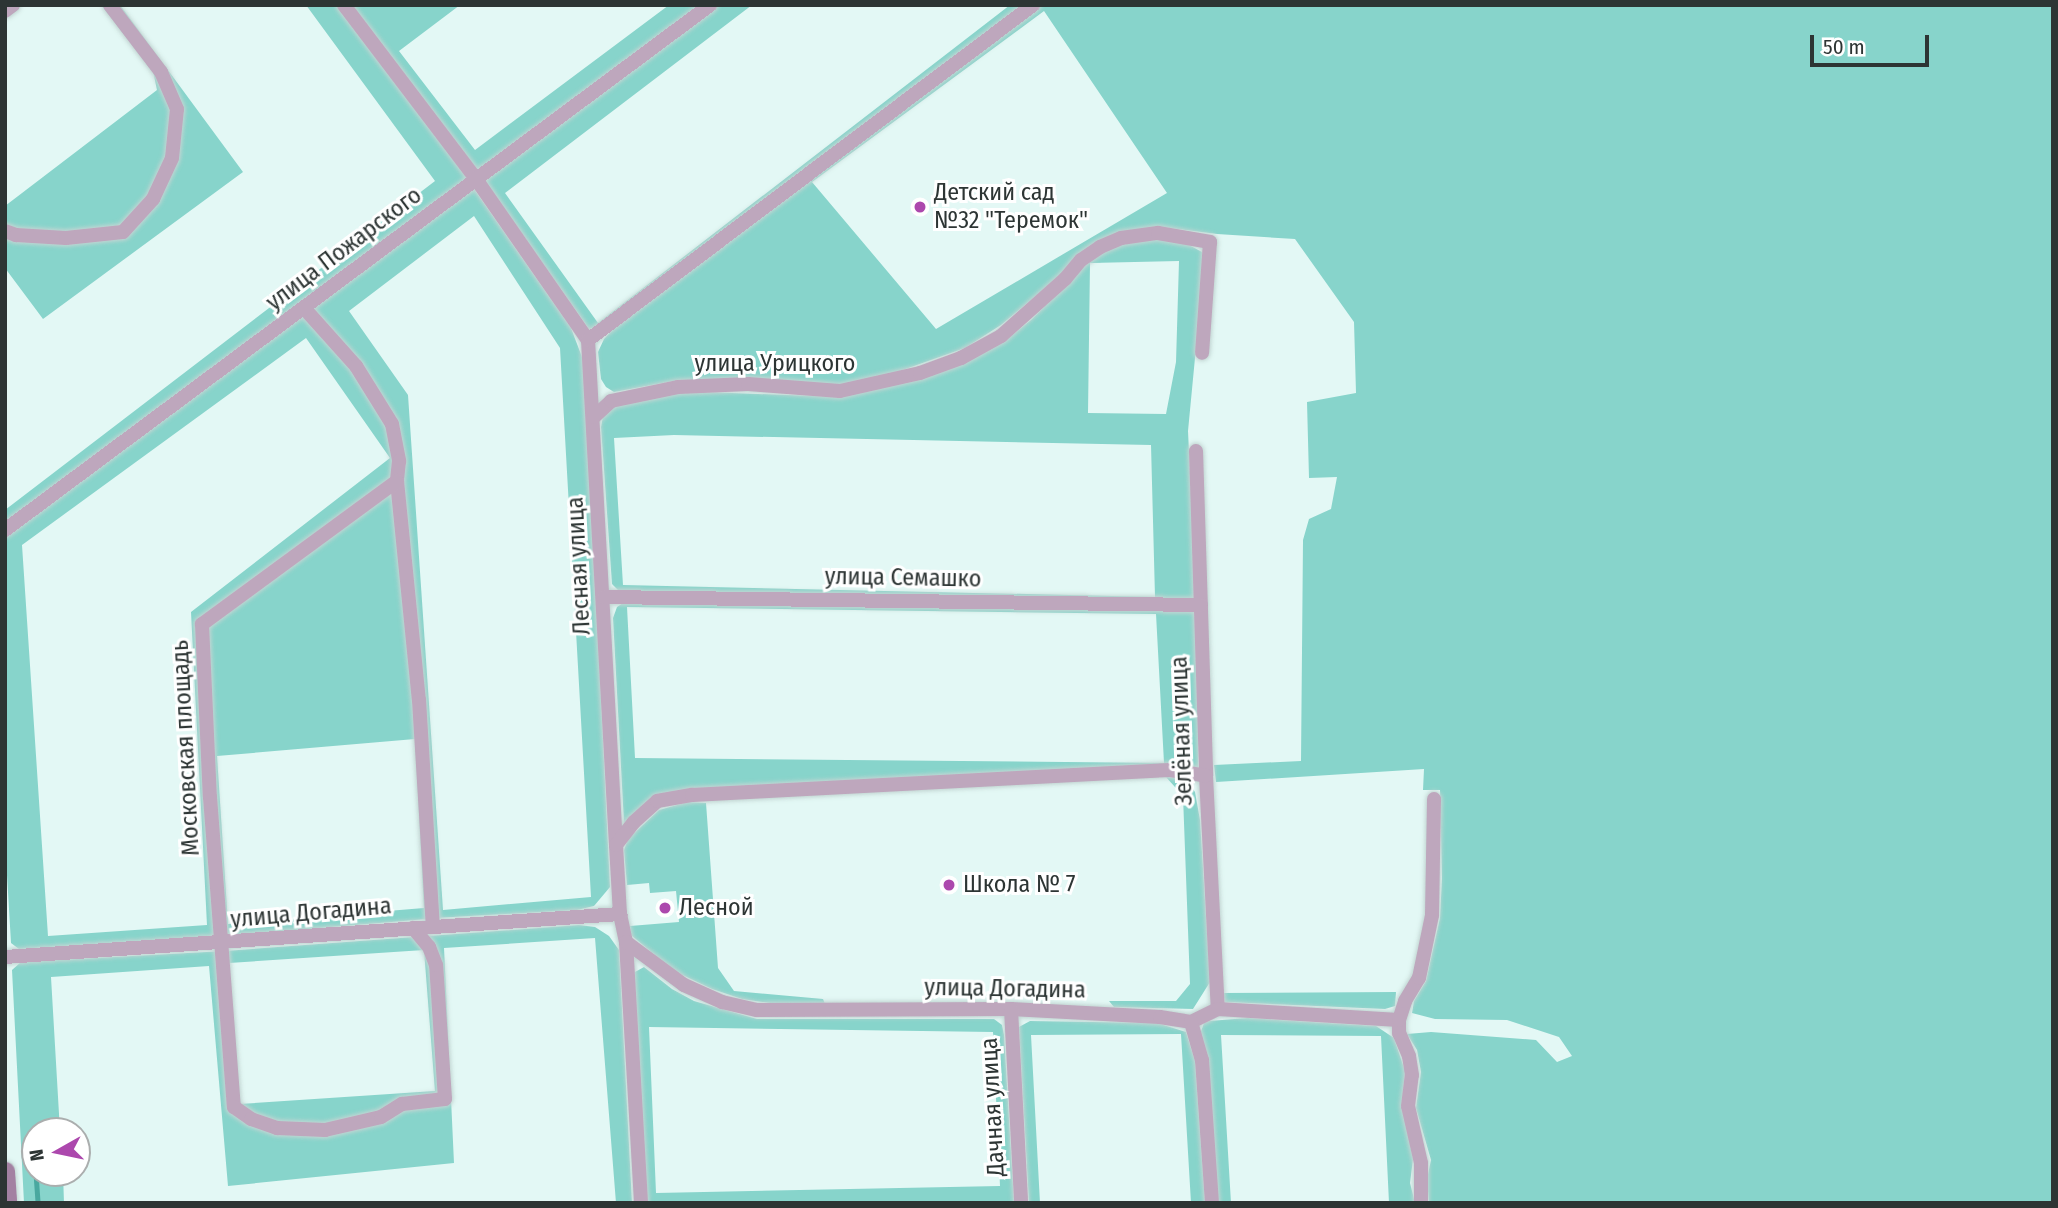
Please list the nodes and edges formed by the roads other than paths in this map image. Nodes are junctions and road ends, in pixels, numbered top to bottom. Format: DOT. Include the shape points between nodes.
graph roads {
  1 [pos="13,5"];
  2 [pos="110,5"];
  3 [pos="710,5"];
  4 [pos="1033,5"];
  5 [pos="346,6"];
  6 [pos="5,11"];
  7 [pos="476,179"];
  8 [pos="5,231"];
  9 [pos="304,308"];
  10 [pos="589,340"];
  11 [pos="1202,353"];
  12 [pos="593,384"];
  13 [pos="611,401"];
  14 [pos="594,417"];
  15 [pos="1196,451"];
  16 [pos="397,481"];
  17 [pos="5,530"];
  18 [pos="604,597"];
  19 [pos="1201,605"];
  20 [pos="1206,776"];
  21 [pos="1434,799"];
  22 [pos="616,845"];
  23 [pos="621,914"];
  24 [pos="433,926"];
  25 [pos="412,928"];
  26 [pos="626,942"];
  27 [pos="220,944"];
  28 [pos="5,957"];
  29 [pos="1011,1009"];
  30 [pos="1218,1009"];
  31 [pos="1399,1020"];
  32 [pos="1191,1022"];
  33 [pos="5,1171"];
  34 [pos="7,1203"];
  35 [pos="640,1203"];
  36 [pos="1021,1203"];
  37 [pos="1212,1203"];
  38 [pos="1421,1203"];
  1 -- 6 [label="street"];
  2 -- 8 [label="street" via="161,72 177,109 172,158 158,189 123,232 66,238"];
  3 -- 7 [label="street, улица Пожарского"];
  4 -- 10 [label="street"];
  5 -- 7 [label="street, Лесная улица"];
  7 -- 9 [label="street, улица Пожарского"];
  7 -- 10 [label="street, Лесная улица"];
  9 -- 16 [label="street" via="356,366 392,424 399,461"];
  9 -- 17 [label="street, улица Пожарского"];
  10 -- 12 [label="street, Лесная улица"];
  11 -- 13 [label="street, улица Урицкого" via="1210,242 1158,233 1121,238 1100,247 1001,336 961,358 896,380 840,391 748,384 678,387"];
  12 -- 13 [label="street"];
  12 -- 14 [label="street, Лесная улица"];
  13 -- 14 [label="street"];
  14 -- 18 [label="street, Лесная улица"];
  15 -- 19 [label="street, Зелёная улица"];
  16 -- 24 [label="street" via="419,701"];
  16 -- 27 [label="street, Московская площадь" via="202,624"];
  18 -- 19 [label="street, улица Семашко"];
  18 -- 22 [label="street, Лесная улица"];
  19 -- 20 [label="street, Зелёная улица"];
  20 -- 22 [label="street" via="1170,770 692,795 657,801"];
  20 -- 30 [label="street, Зелёная улица"];
  21 -- 31 [label="street" via="1432,915 1419,978"];
  22 -- 23 [label="street, Лесная улица"];
  23 -- 24 [label="street, улица Догадина"];
  23 -- 26 [label="street, Лесная улица"];
  24 -- 25 [label="street, улица Догадина"];
  25 -- 27 [label="street, улица Догадина"];
  25 -- 27 [label="street" via="429,947 436,965 445,1099 402,1104 381,1116 325,1130 277,1128 234,1107"];
  26 -- 29 [label="street, улица Догадина" via="684,985 722,1002 757,1010"];
  26 -- 35 [label="street, Лесная улица"];
  27 -- 28 [label="street, улица Догадина"];
  29 -- 32 [label="street, улица Догадина"];
  29 -- 36 [label="street, Дачная улица"];
  30 -- 31 [label="street"];
  30 -- 32 [label="street"];
  31 -- 38 [label="street" via="1412,1075 1408,1106 1421,1163"];
  32 -- 37 [label="street" via="1202,1060"];
  33 -- 34 [label="main road"];
}
